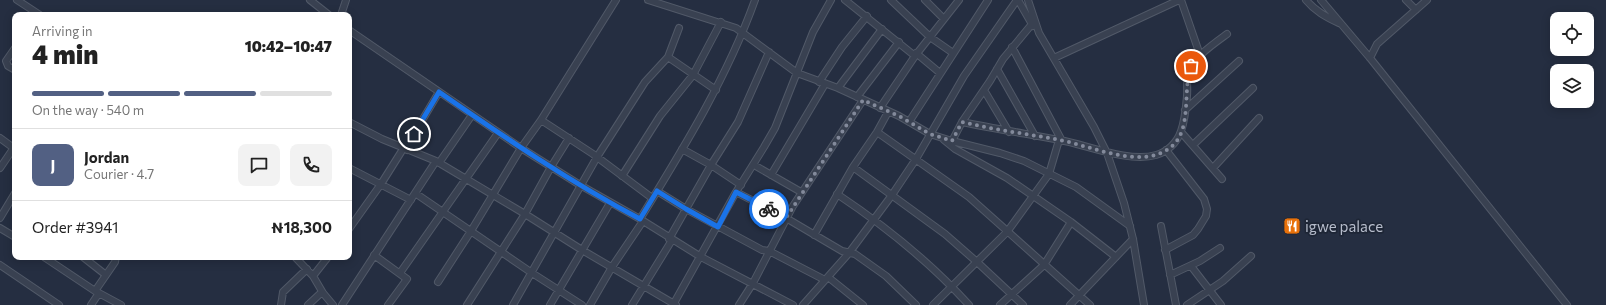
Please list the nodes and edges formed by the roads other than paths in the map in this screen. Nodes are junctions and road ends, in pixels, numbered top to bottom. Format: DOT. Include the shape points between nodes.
graph roads {
  1 [pos="17,0"];
  2 [pos="310,0"];
  3 [pos="346,0"];
  4 [pos="616,0"];
  5 [pos="648,0"];
  6 [pos="755,0"];
  7 [pos="831,0"];
  8 [pos="845,0"];
  9 [pos="891,0"];
  10 [pos="925,0"];
  11 [pos="959,0"];
  12 [pos="988,0"];
  13 [pos="1017,0"];
  14 [pos="1028,0"];
  15 [pos="1180,0"];
  16 [pos="1306,0"];
  17 [pos="1320,0"];
  18 [pos="1406,0"];
  19 [pos="1427,0"];
  20 [pos="658,1"];
  21 [pos="1416,10"];
  22 [pos="35,12"];
  23 [pos="325,12"];
  24 [pos="342,12"];
  25 [pos="867,16"];
  26 [pos="944,19"];
  27 [pos="721,22"];
  28 [pos="1032,24"];
  29 [pos="1340,24"];
  30 [pos="679,28"];
  31 [pos="882,29"];
  32 [pos="352,32"];
  33 [pos="744,32"];
  34 [pos="1039,33"];
  35 [pos="1227,34"];
  36 [pos="930,37"];
  37 [pos="898,42"];
  38 [pos="1012,47"];
  39 [pos="12,52"];
  40 [pos="769,52"];
  41 [pos="952,53"];
  42 [pos="916,55"];
  43 [pos="1200,55"];
  44 [pos="668,57"];
  45 [pos="1054,58"];
  46 [pos="1370,58"];
  47 [pos="1239,61"];
  48 [pos="12,68"];
  49 [pos="997,69"];
  50 [pos="797,73"];
  51 [pos="940,73"];
  52 [pos="694,74"];
  53 [pos="822,83"];
  54 [pos="838,88"];
  55 [pos="1253,88"];
  56 [pos="716,90"];
  57 [pos="984,90"];
  58 [pos="439,92"];
  59 [pos="860,99"];
  60 [pos="880,108"];
  61 [pos="1185,110"];
  62 [pos="888,112"];
  63 [pos="472,115"];
  64 [pos="1259,118"];
  65 [pos="541,120"];
  66 [pos="909,122"];
  67 [pos="962,122"];
  68 [pos="352,126"];
  69 [pos="877,132"];
  70 [pos="1009,132"];
  71 [pos="1181,132"];
  72 [pos="498,133"];
  73 [pos="930,134"];
  74 [pos="1035,136"];
  75 [pos="940,137"];
  76 [pos="0,138"];
  77 [pos="569,138"];
  78 [pos="1061,140"];
  79 [pos="952,141"];
  80 [pos="1193,145"];
  81 [pos="12,146"];
  82 [pos="521,148"];
  83 [pos="405,149"];
  84 [pos="682,149"];
  85 [pos="1166,150"];
  86 [pos="12,152"];
  87 [pos="1107,153"];
  88 [pos="596,157"];
  89 [pos="916,159"];
  90 [pos="438,162"];
  91 [pos="754,164"];
  92 [pos="710,165"];
  93 [pos="550,167"];
  94 [pos="852,167"];
  95 [pos="0,168"];
  96 [pos="1212,168"];
  97 [pos="352,170"];
  98 [pos="1049,174"];
  99 [pos="771,175"];
  100 [pos="622,176"];
  101 [pos="466,178"];
  102 [pos="1222,179"];
  103 [pos="381,184"];
  104 [pos="741,185"];
  105 [pos="580,186"];
  106 [pos="657,191"];
  107 [pos="736,192"];
  108 [pos="802,192"];
  109 [pos="416,193"];
  110 [pos="837,194"];
  111 [pos="892,195"];
  112 [pos="493,196"];
  113 [pos="1032,196"];
  114 [pos="12,198"];
  115 [pos="652,198"];
  116 [pos="411,200"];
  117 [pos="610,203"];
  118 [pos="686,209"];
  119 [pos="442,212"];
  120 [pos="525,214"];
  121 [pos="0,218"];
  122 [pos="786,218"];
  123 [pos="875,219"];
  124 [pos="641,220"];
  125 [pos="1071,222"];
  126 [pos="352,225"];
  127 [pos="1130,226"];
  128 [pos="1160,226"];
  129 [pos="718,227"];
  130 [pos="0,228"];
  131 [pos="471,231"];
  132 [pos="1007,232"];
  133 [pos="553,233"];
  134 [pos="12,235"];
  135 [pos="814,235"];
  136 [pos="670,239"];
  137 [pos="1133,239"];
  138 [pos="1220,248"];
  139 [pos="582,250"];
  140 [pos="1165,250"];
  141 [pos="769,251"];
  142 [pos="501,252"];
  143 [pos="849,253"];
  144 [pos="374,255"];
  145 [pos="1251,256"];
  146 [pos="701,257"];
  147 [pos="1116,257"];
  148 [pos="49,260"];
  149 [pos="87,260"];
  150 [pos="115,260"];
  151 [pos="298,260"];
  152 [pos="326,260"];
  153 [pos="977,262"];
  154 [pos="0,265"];
  155 [pos="1044,265"];
  156 [pos="1191,266"];
  157 [pos="612,267"];
  158 [pos="307,270"];
  159 [pos="400,272"];
  160 [pos="532,273"];
  161 [pos="106,275"];
  162 [pos="1170,275"];
  163 [pos="313,276"];
  164 [pos="827,279"];
  165 [pos="438,282"];
  166 [pos="753,283"];
  167 [pos="643,286"];
  168 [pos="952,287"];
  169 [pos="559,290"];
  170 [pos="1209,291"];
  171 [pos="97,292"];
  172 [pos="322,292"];
  173 [pos="1012,294"];
  174 [pos="1079,296"];
  175 [pos="59,305"];
  176 [pos="91,305"];
  177 [pos="121,305"];
  178 [pos="281,305"];
  179 [pos="308,305"];
  180 [pos="333,305"];
  181 [pos="342,305"];
  182 [pos="388,305"];
  183 [pos="467,305"];
  184 [pos="513,305"];
  185 [pos="550,305"];
  186 [pos="582,305"];
  187 [pos="590,305"];
  188 [pos="632,305"];
  189 [pos="674,305"];
  190 [pos="739,305"];
  191 [pos="793,305"];
  192 [pos="803,305"];
  193 [pos="864,305"];
  194 [pos="916,305"];
  195 [pos="932,305"];
  196 [pos="969,305"];
  197 [pos="1000,305"];
  198 [pos="1023,305"];
  199 [pos="1070,305"];
  200 [pos="1090,305"];
  201 [pos="1144,305"];
  202 [pos="1176,305"];
  203 [pos="1187,305"];
  204 [pos="1221,305"];
  205 [pos="1567,305"];
  1 -- 22 [label="street"];
  2 -- 23 [label="street"];
  3 -- 24 [label="street"];
  4 -- 65 [label="street"];
  5 -- 20 [label="street"];
  6 -- 33 [label="street"];
  7 -- 50 [label="street" via="813,32"];
  8 -- 25 [label="street"];
  9 -- 36 [label="street"];
  10 -- 26 [label="street"];
  11 -- 26 [label="street"];
  12 -- 41 [label="street"];
  13 -- 28 [label="street"];
  13 -- 73 [label="street" via="964,76"];
  14 -- 34 [label="street"];
  15 -- 43 [label="street"];
  15 -- 45 [label="street"];
  16 -- 29 [label="street" via="1325,17"];
  17 -- 29 [label="street"];
  18 -- 21 [label="street"];
  19 -- 21 [label="street"];
  20 -- 27 [label="street"];
  21 -- 46 [label="street" via="1377,44"];
  25 -- 31 [label="street"];
  25 -- 53 [label="street" via="842,47"];
  26 -- 36 [label="street"];
  27 -- 33 [label="street"];
  27 -- 52 [label="street"];
  28 -- 34 [label="street"];
  28 -- 38 [label="street"];
  29 -- 46 [label="street"];
  30 -- 44 [label="street"];
  31 -- 37 [label="street"];
  31 -- 54 [label="street"];
  32 -- 58 [label="street"];
  33 -- 40 [label="street"];
  33 -- 56 [label="street"];
  34 -- 45 [label="street"];
  35 -- 43 [label="street"];
  36 -- 41 [label="street"];
  36 -- 42 [label="street"];
  37 -- 42 [label="street"];
  37 -- 59 [label="street"];
  38 -- 49 [label="street"];
  38 -- 78 [label="street"];
  39 -- 48 [label="street" via="6,61"];
  40 -- 50 [label="street"];
  40 -- 92 [label="street" via="738,122"];
  41 -- 51 [label="street"];
  42 -- 51 [label="street"];
  42 -- 60 [label="street"];
  43 -- 61 [label="street" via="1188,73"];
  44 -- 52 [label="street"];
  44 -- 88 [label="street" via="645,82"];
  45 -- 87 [label="street"];
  46 -- 205 [label="street"];
  47 -- 61 [label="street"];
  49 -- 57 [label="street"];
  49 -- 74 [label="street"];
  50 -- 53 [label="street"];
  50 -- 91 [label="street" via="775,128"];
  51 -- 66 [label="street"];
  52 -- 56 [label="street"];
  52 -- 100 [label="street" via="660,116"];
  53 -- 54 [label="street"];
  53 -- 99 [label="street"];
  54 -- 59 [label="street"];
  55 -- 80 [label="street"];
  56 -- 84 [label="street"];
  57 -- 67 [label="street"];
  57 -- 70 [label="street"];
  58 -- 63 [label="street"];
  58 -- 83 [label="street"];
  59 -- 60 [label="street"];
  59 -- 108 [label="street"];
  60 -- 62 [label="street"];
  61 -- 71 [label="street"];
  62 -- 66 [label="street"];
  62 -- 69 [label="street"];
  63 -- 72 [label="street"];
  63 -- 90 [label="street"];
  64 -- 96 [label="street"];
  65 -- 77 [label="street"];
  65 -- 82 [label="street"];
  66 -- 73 [label="street"];
  67 -- 70 [label="street"];
  67 -- 79 [label="street"];
  68 -- 83 [label="street"];
  69 -- 89 [label="street"];
  69 -- 94 [label="street"];
  70 -- 74 [label="street"];
  71 -- 80 [label="street"];
  71 -- 85 [label="street" via="1176,142"];
  72 -- 82 [label="street"];
  72 -- 101 [label="street"];
  73 -- 75 [label="street"];
  73 -- 89 [label="street"];
  74 -- 78 [label="street"];
  75 -- 79 [label="street"];
  75 -- 113 [label="street" via="955,149 1007,178"];
  76 -- 81 [label="street"];
  77 -- 88 [label="street"];
  77 -- 93 [label="street"];
  78 -- 87 [label="street"];
  78 -- 98 [label="street"];
  79 -- 98 [label="street" via="1000,152"];
  80 -- 96 [label="street"];
  82 -- 93 [label="street"];
  82 -- 112 [label="street"];
  83 -- 90 [label="street"];
  83 -- 103 [label="street"];
  84 -- 92 [label="street"];
  84 -- 106 [label="street"];
  85 -- 87 [label="street" via="1143,157"];
  85 -- 140 [label="street" via="1204,199 1207,209 1206,216 1193,235"];
  86 -- 95 [label="street"];
  87 -- 127 [label="street"];
  88 -- 100 [label="street"];
  88 -- 105 [label="street"];
  89 -- 111 [label="street"];
  89 -- 132 [label="street" via="970,197"];
  90 -- 101 [label="street"];
  90 -- 109 [label="street"];
  91 -- 99 [label="street"];
  91 -- 104 [label="street"];
  92 -- 104 [label="street"];
  92 -- 118 [label="street"];
  93 -- 105 [label="street"];
  93 -- 120 [label="street"];
  94 -- 110 [label="street"];
  94 -- 111 [label="street"];
  96 -- 102 [label="street"];
  97 -- 103 [label="street"];
  98 -- 113 [label="street"];
  98 -- 127 [label="street" via="1076,187"];
  99 -- 108 [label="street"];
  100 -- 115 [label="street"];
  101 -- 112 [label="street"];
  101 -- 119 [label="street"];
  103 -- 116 [label="street"];
  103 -- 126 [label="street"];
  104 -- 107 [label="street"];
  105 -- 117 [label="street"];
  105 -- 133 [label="street"];
  106 -- 115 [label="street"];
  106 -- 118 [label="street"];
  107 -- 122 [label="street"];
  107 -- 129 [label="street"];
  108 -- 122 [label="street"];
  109 -- 116 [label="street"];
  109 -- 119 [label="street"];
  110 -- 123 [label="street"];
  110 -- 135 [label="street"];
  111 -- 123 [label="street"];
  111 -- 153 [label="street"];
  112 -- 120 [label="street"];
  112 -- 131 [label="street"];
  113 -- 125 [label="street"];
  113 -- 132 [label="street"];
  114 -- 121 [label="street"];
  115 -- 124 [label="street"];
  116 -- 144 [label="street"];
  117 -- 124 [label="street"];
  117 -- 139 [label="street"];
  118 -- 129 [label="street"];
  118 -- 136 [label="street"];
  119 -- 131 [label="street"];
  119 -- 159 [label="street"];
  120 -- 133 [label="street"];
  120 -- 142 [label="street"];
  122 -- 135 [label="street"];
  122 -- 141 [label="street"];
  123 -- 143 [label="street"];
  123 -- 168 [label="street"];
  124 -- 136 [label="street"];
  124 -- 157 [label="street"];
  125 -- 147 [label="street"];
  125 -- 155 [label="street"];
  127 -- 137 [label="street"];
  128 -- 140 [label="street"];
  129 -- 141 [label="street" via="762,250"];
  129 -- 146 [label="street"];
  130 -- 134 [label="street"];
  131 -- 142 [label="street"];
  131 -- 165 [label="street"];
  132 -- 153 [label="street"];
  132 -- 155 [label="street"];
  133 -- 139 [label="street"];
  133 -- 160 [label="street"];
  135 -- 143 [label="street"];
  136 -- 146 [label="street"];
  136 -- 167 [label="street"];
  137 -- 147 [label="street"];
  137 -- 201 [label="street"];
  138 -- 156 [label="street"];
  139 -- 157 [label="street"];
  139 -- 169 [label="street"];
  140 -- 162 [label="street"];
  141 -- 164 [label="street"];
  141 -- 166 [label="street"];
  142 -- 160 [label="street"];
  142 -- 183 [label="street"];
  143 -- 164 [label="street"];
  143 -- 194 [label="street" via="886,276"];
  144 -- 159 [label="street"];
  144 -- 181 [label="street"];
  145 -- 170 [label="street"];
  146 -- 166 [label="street"];
  146 -- 189 [label="street"];
  147 -- 174 [label="street"];
  148 -- 171 [label="street"];
  149 -- 161 [label="street"];
  150 -- 161 [label="street"];
  151 -- 158 [label="street"];
  152 -- 163 [label="street"];
  153 -- 168 [label="street"];
  153 -- 173 [label="street"];
  154 -- 175 [label="street"];
  155 -- 173 [label="street"];
  155 -- 174 [label="street"];
  156 -- 162 [label="street"];
  156 -- 170 [label="street"];
  157 -- 167 [label="street"];
  157 -- 187 [label="street"];
  158 -- 163 [label="street"];
  158 -- 178 [label="street" via="283,292"];
  159 -- 182 [label="street" via="407,281"];
  160 -- 169 [label="street"];
  160 -- 184 [label="street"];
  161 -- 171 [label="street"];
  162 -- 202 [label="street"];
  163 -- 172 [label="street"];
  164 -- 192 [label="street"];
  164 -- 193 [label="street"];
  166 -- 190 [label="street"];
  166 -- 191 [label="street"];
  167 -- 188 [label="street"];
  167 -- 189 [label="street"];
  168 -- 195 [label="street"];
  168 -- 196 [label="street"];
  169 -- 185 [label="street"];
  169 -- 186 [label="street"];
  170 -- 203 [label="street"];
  170 -- 204 [label="street"];
  171 -- 176 [label="street"];
  171 -- 177 [label="street"];
  172 -- 179 [label="street"];
  172 -- 180 [label="street"];
  173 -- 197 [label="street"];
  173 -- 198 [label="street"];
  174 -- 199 [label="street"];
  174 -- 200 [label="street"];
}
